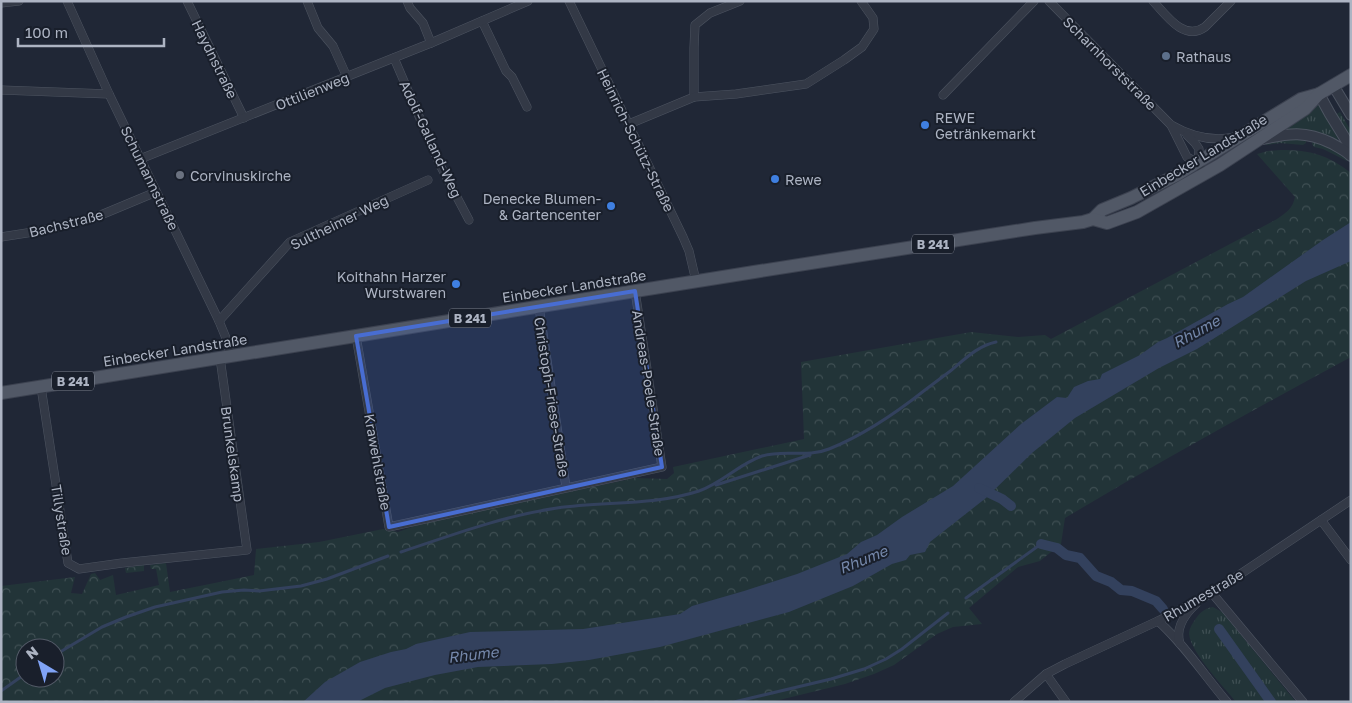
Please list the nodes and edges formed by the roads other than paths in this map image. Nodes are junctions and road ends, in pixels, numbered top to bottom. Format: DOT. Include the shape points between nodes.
graph roads {
  1 [pos="20,1"];
  2 [pos="67,1"];
  3 [pos="187,1"];
  4 [pos="307,1"];
  5 [pos="408,1"];
  6 [pos="528,1"];
  7 [pos="569,1"];
  8 [pos="740,1"];
  9 [pos="861,1"];
  10 [pos="1034,1"];
  11 [pos="1049,1"];
  12 [pos="1153,1"];
  13 [pos="1231,1"];
  14 [pos="1,3"];
  15 [pos="510,5"];
  16 [pos="482,21"];
  17 [pos="431,43"];
  18 [pos="394,58"];
  19 [pos="1351,75"];
  20 [pos="347,77"];
  21 [pos="1334,85"];
  22 [pos="1,90"];
  23 [pos="109,94"];
  24 [pos="1319,94"];
  25 [pos="943,95"];
  26 [pos="694,96"];
  27 [pos="526,107"];
  28 [pos="1351,115"];
  29 [pos="244,118"];
  30 [pos="629,124"];
  31 [pos="1171,124"];
  32 [pos="1184,132"];
  33 [pos="1242,136"];
  34 [pos="1257,141"];
  35 [pos="1351,148"];
  36 [pos="1351,156"];
  37 [pos="140,159"];
  38 [pos="1201,168"];
  39 [pos="428,180"];
  40 [pos="156,192"];
  41 [pos="469,220"];
  42 [pos="1,237"];
  43 [pos="696,281"];
  44 [pos="634,291"];
  45 [pos="539,307"];
  46 [pos="220,321"];
  47 [pos="356,336"];
  48 [pos="225,357"];
  49 [pos="40,387"];
  50 [pos="1,393"];
  51 [pos="566,487"];
  52 [pos="1351,500"];
  53 [pos="1321,520"];
  54 [pos="247,550"];
  55 [pos="1351,560"];
  56 [pos="1212,593"];
  57 [pos="1200,600"];
  58 [pos="1158,621"];
  59 [pos="1180,646"];
  60 [pos="1046,674"];
  61 [pos="1014,702"];
  62 [pos="1066,702"];
  63 [pos="1227,702"];
  64 [pos="1303,702"];
  1 -- 14 [label="street"];
  2 -- 23 [label="street, Schumannstraße"];
  3 -- 29 [label="street, Haydnstraße"];
  4 -- 20 [label="street" via="318,28 333,46"];
  5 -- 17 [label="street" via="423,23"];
  6 -- 15 [label="street, Ottilienweg"];
  7 -- 30 [label="street, Heinrich-Schütz-Straße"];
  8 -- 26 [label="street" via="710,13 695,26"];
  9 -- 26 [label="street" via="873,18 874,29 862,47 806,84"];
  10 -- 25 [label="street"];
  11 -- 31 [label="street, Scharnhorststraße"];
  12 -- 13 [label="street" via="1182,30 1194,32 1201,30"];
  15 -- 16 [label="street, Ottilienweg"];
  16 -- 17 [label="street, Ottilienweg"];
  16 -- 27 [label="street"];
  17 -- 18 [label="street, Ottilienweg"];
  18 -- 20 [label="street, Ottilienweg"];
  18 -- 41 [label="street, Adolf-Galland-Weg" via="440,165"];
  19 -- 21 [label="main road, Einbecker Landstraße / B 241"];
  20 -- 29 [label="street, Ottilienweg"];
  21 -- 24 [label="main road, Einbecker Landstraße / B 241"];
  21 -- 28 [label="street"];
  22 -- 23 [label="street"];
  23 -- 37 [label="street, Schumannstraße"];
  24 -- 33 [label="main road, Einbecker Landstraße / B 241" via="1301,99"];
  24 -- 34 [label="main road, Einbecker Landstraße / B 241" via="1305,109"];
  24 -- 35 [label="street"];
  26 -- 30 [label="street"];
  29 -- 37 [label="street, Ottilienweg"];
  30 -- 43 [label="street, Heinrich-Schütz-Straße" via="689,251"];
  31 -- 32 [label="street, Scharnhorststraße"];
  31 -- 38 [label="street, Scharnhorststraße" via="1187,157"];
  32 -- 33 [label="street, Scharnhorststraße" via="1228,139"];
  32 -- 38 [label="street, Scharnhorststraße" via="1199,149"];
  33 -- 38 [label="main road, Einbecker Landstraße / B 241"];
  34 -- 36 [label="street" via="1294,134 1311,135"];
  34 -- 38 [label="main road, Einbecker Landstraße / B 241"];
  37 -- 40 [label="street, Schumannstraße"];
  38 -- 43 [label="main road, Einbecker Landstraße / B 241" via="1177,175 1083,222"];
  39 -- 46 [label="street, Sultheimer Weg" via="290,242"];
  40 -- 42 [label="street, Bachstraße" via="96,217"];
  40 -- 46 [label="street, Schumannstraße"];
  43 -- 44 [label="main road, Einbecker Landstraße / B 241"];
  44 -- 45 [label="main road, Einbecker Landstraße / B 241"];
  44 -- 51 [label="street, Andreas-Poele-Straße" via="662,467"];
  45 -- 47 [label="main road, Einbecker Landstraße / B 241"];
  45 -- 51 [label="street, Christoph-Friese-Straße"];
  46 -- 48 [label="street, Schumannstraße" via="228,343"];
  47 -- 48 [label="main road, Einbecker Landstraße / B 241"];
  47 -- 51 [label="street, Krawehlstraße" via="389,527"];
  48 -- 49 [label="main road, Einbecker Landstraße / B 241"];
  48 -- 54 [label="street, Brunkelskamp"];
  49 -- 50 [label="main road, Einbecker Landstraße / B 241"];
  49 -- 54 [label="street, Tillystraße" via="68,563 79,570 122,562"];
  52 -- 53 [label="street, Rhumestraße"];
  53 -- 55 [label="street"];
  53 -- 56 [label="street, Rhumestraße"];
  56 -- 57 [label="street, Rhumestraße"];
  56 -- 64 [label="street"];
  57 -- 58 [label="street, Rhumestraße"];
  57 -- 59 [label="street" via="1182,622 1178,634"];
  58 -- 59 [label="street"];
  58 -- 60 [label="street, Rhumestraße"];
  59 -- 63 [label="street"];
  60 -- 61 [label="street, Rhumestraße"];
  60 -- 62 [label="street"];
}
